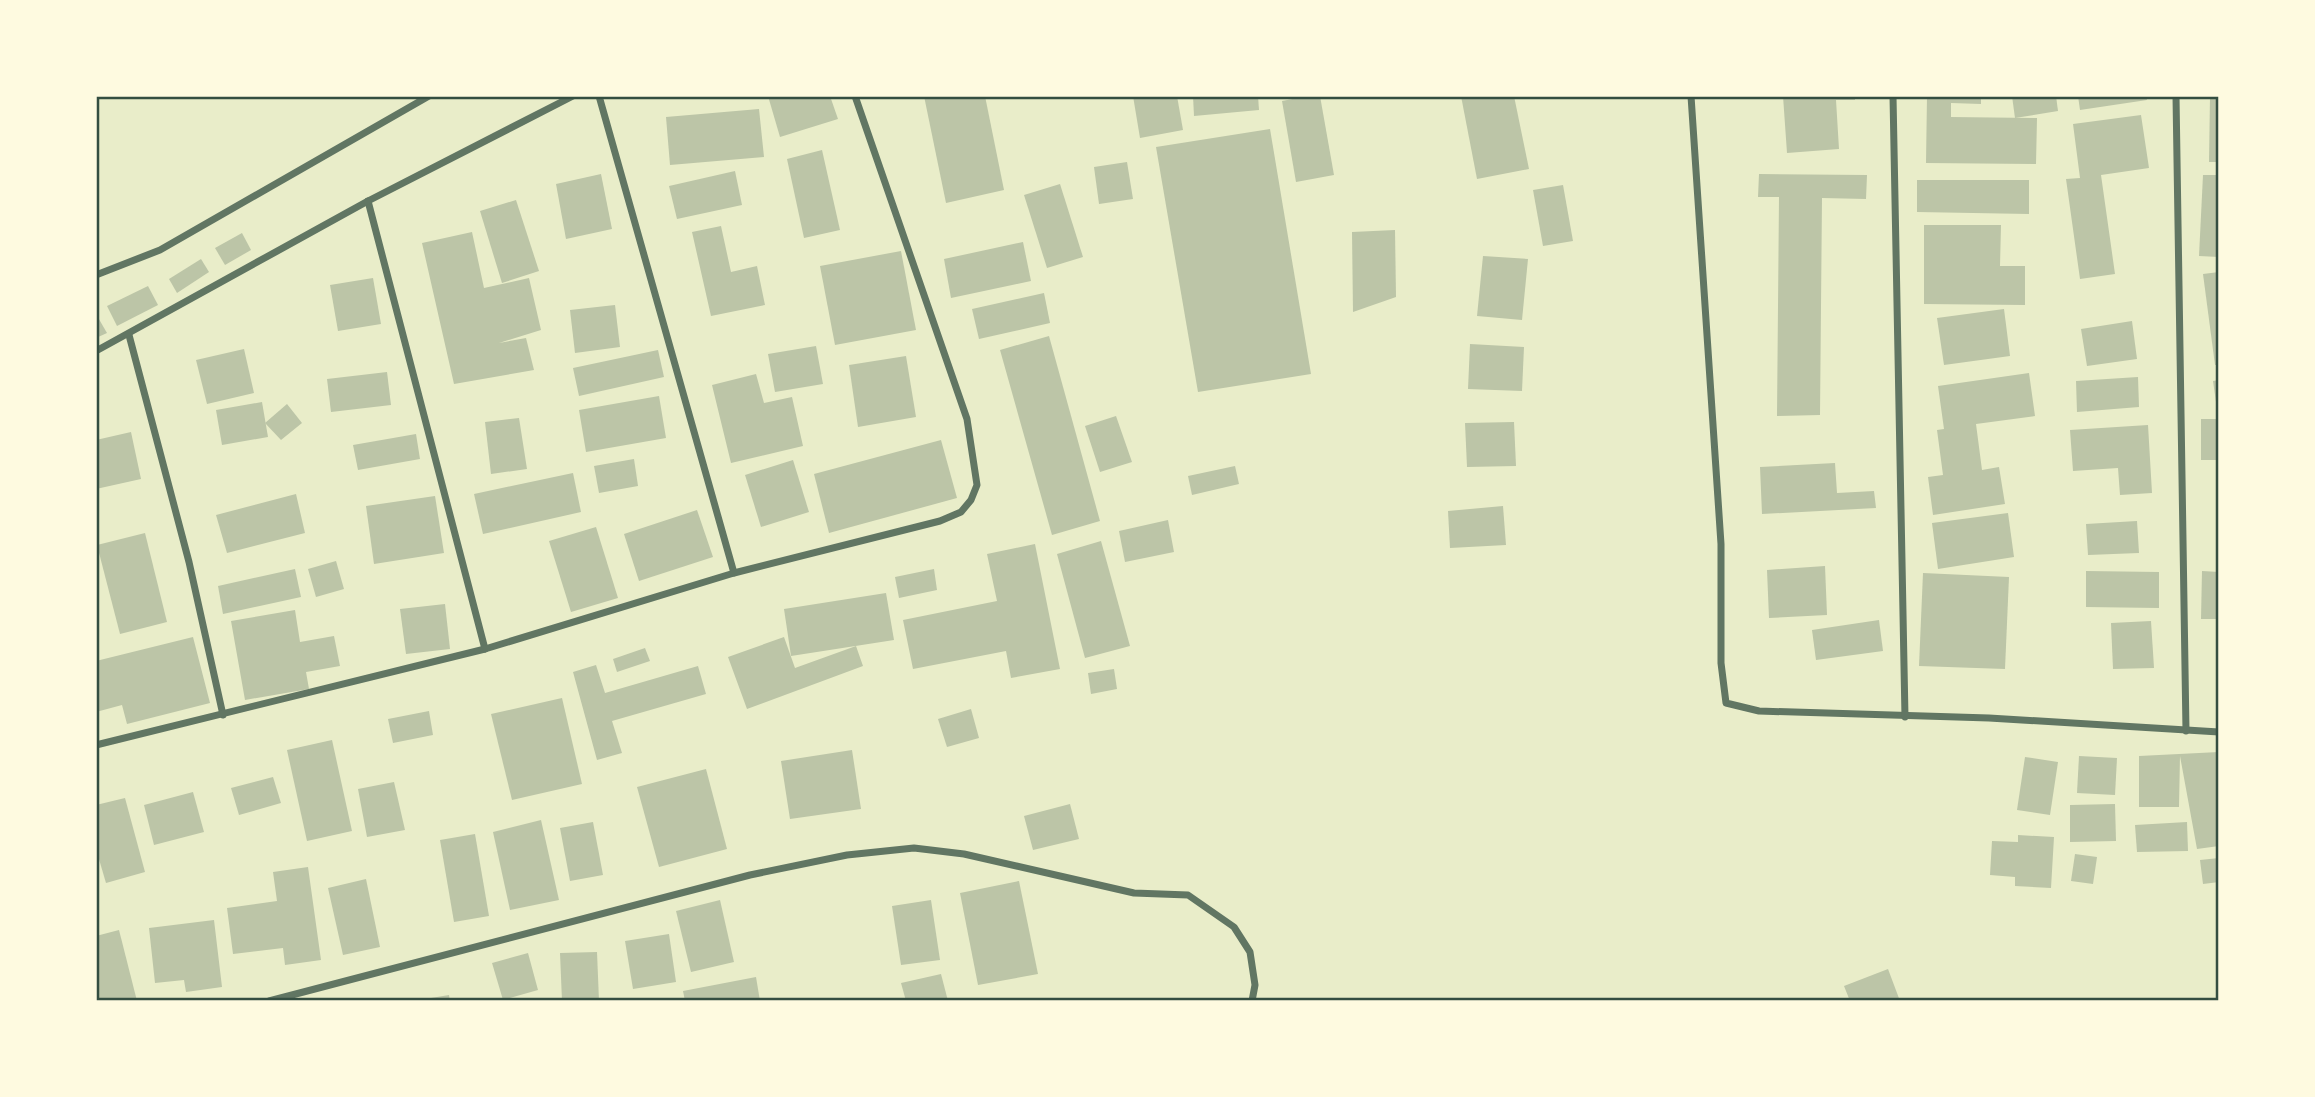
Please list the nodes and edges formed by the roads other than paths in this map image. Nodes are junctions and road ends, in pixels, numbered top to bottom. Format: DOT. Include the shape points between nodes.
graph roads {
  1 [pos="429,96"];
  2 [pos="573,96"];
  3 [pos="599,96"];
  4 [pos="855,96"];
  5 [pos="1690,96"];
  6 [pos="1893,96"];
  7 [pos="2176,96"];
  8 [pos="368,201"];
  9 [pos="96,275"];
  10 [pos="129,335"];
  11 [pos="96,351"];
  12 [pos="734,573"];
  13 [pos="485,649"];
  14 [pos="223,715"];
  15 [pos="1905,717"];
  16 [pos="2186,732"];
  17 [pos="2219,732"];
  18 [pos="96,745"];
  19 [pos="269,1001"];
  20 [pos="1252,1001"];
  1 -- 9 [label="street" via="160,250"];
  2 -- 8 [label="street"];
  3 -- 12 [label="street"];
  4 -- 12 [label="street" via="970,433 977,485 961,512 940,521"];
  5 -- 15 [label="street" via="1721,544 1721,663 1726,703 1759,711"];
  6 -- 15 [label="street"];
  7 -- 16 [label="street"];
  8 -- 10 [label="street"];
  8 -- 13 [label="street"];
  10 -- 11 [label="street"];
  10 -- 14 [label="street"];
  12 -- 13 [label="street"];
  13 -- 14 [label="street"];
  14 -- 18 [label="street"];
  15 -- 16 [label="street"];
  16 -- 17 [label="street"];
  19 -- 20 [label="street" via="737,879 846,855 914,848 964,854 1134,893 1188,895 1234,927 1250,952 1255,985"];
}
